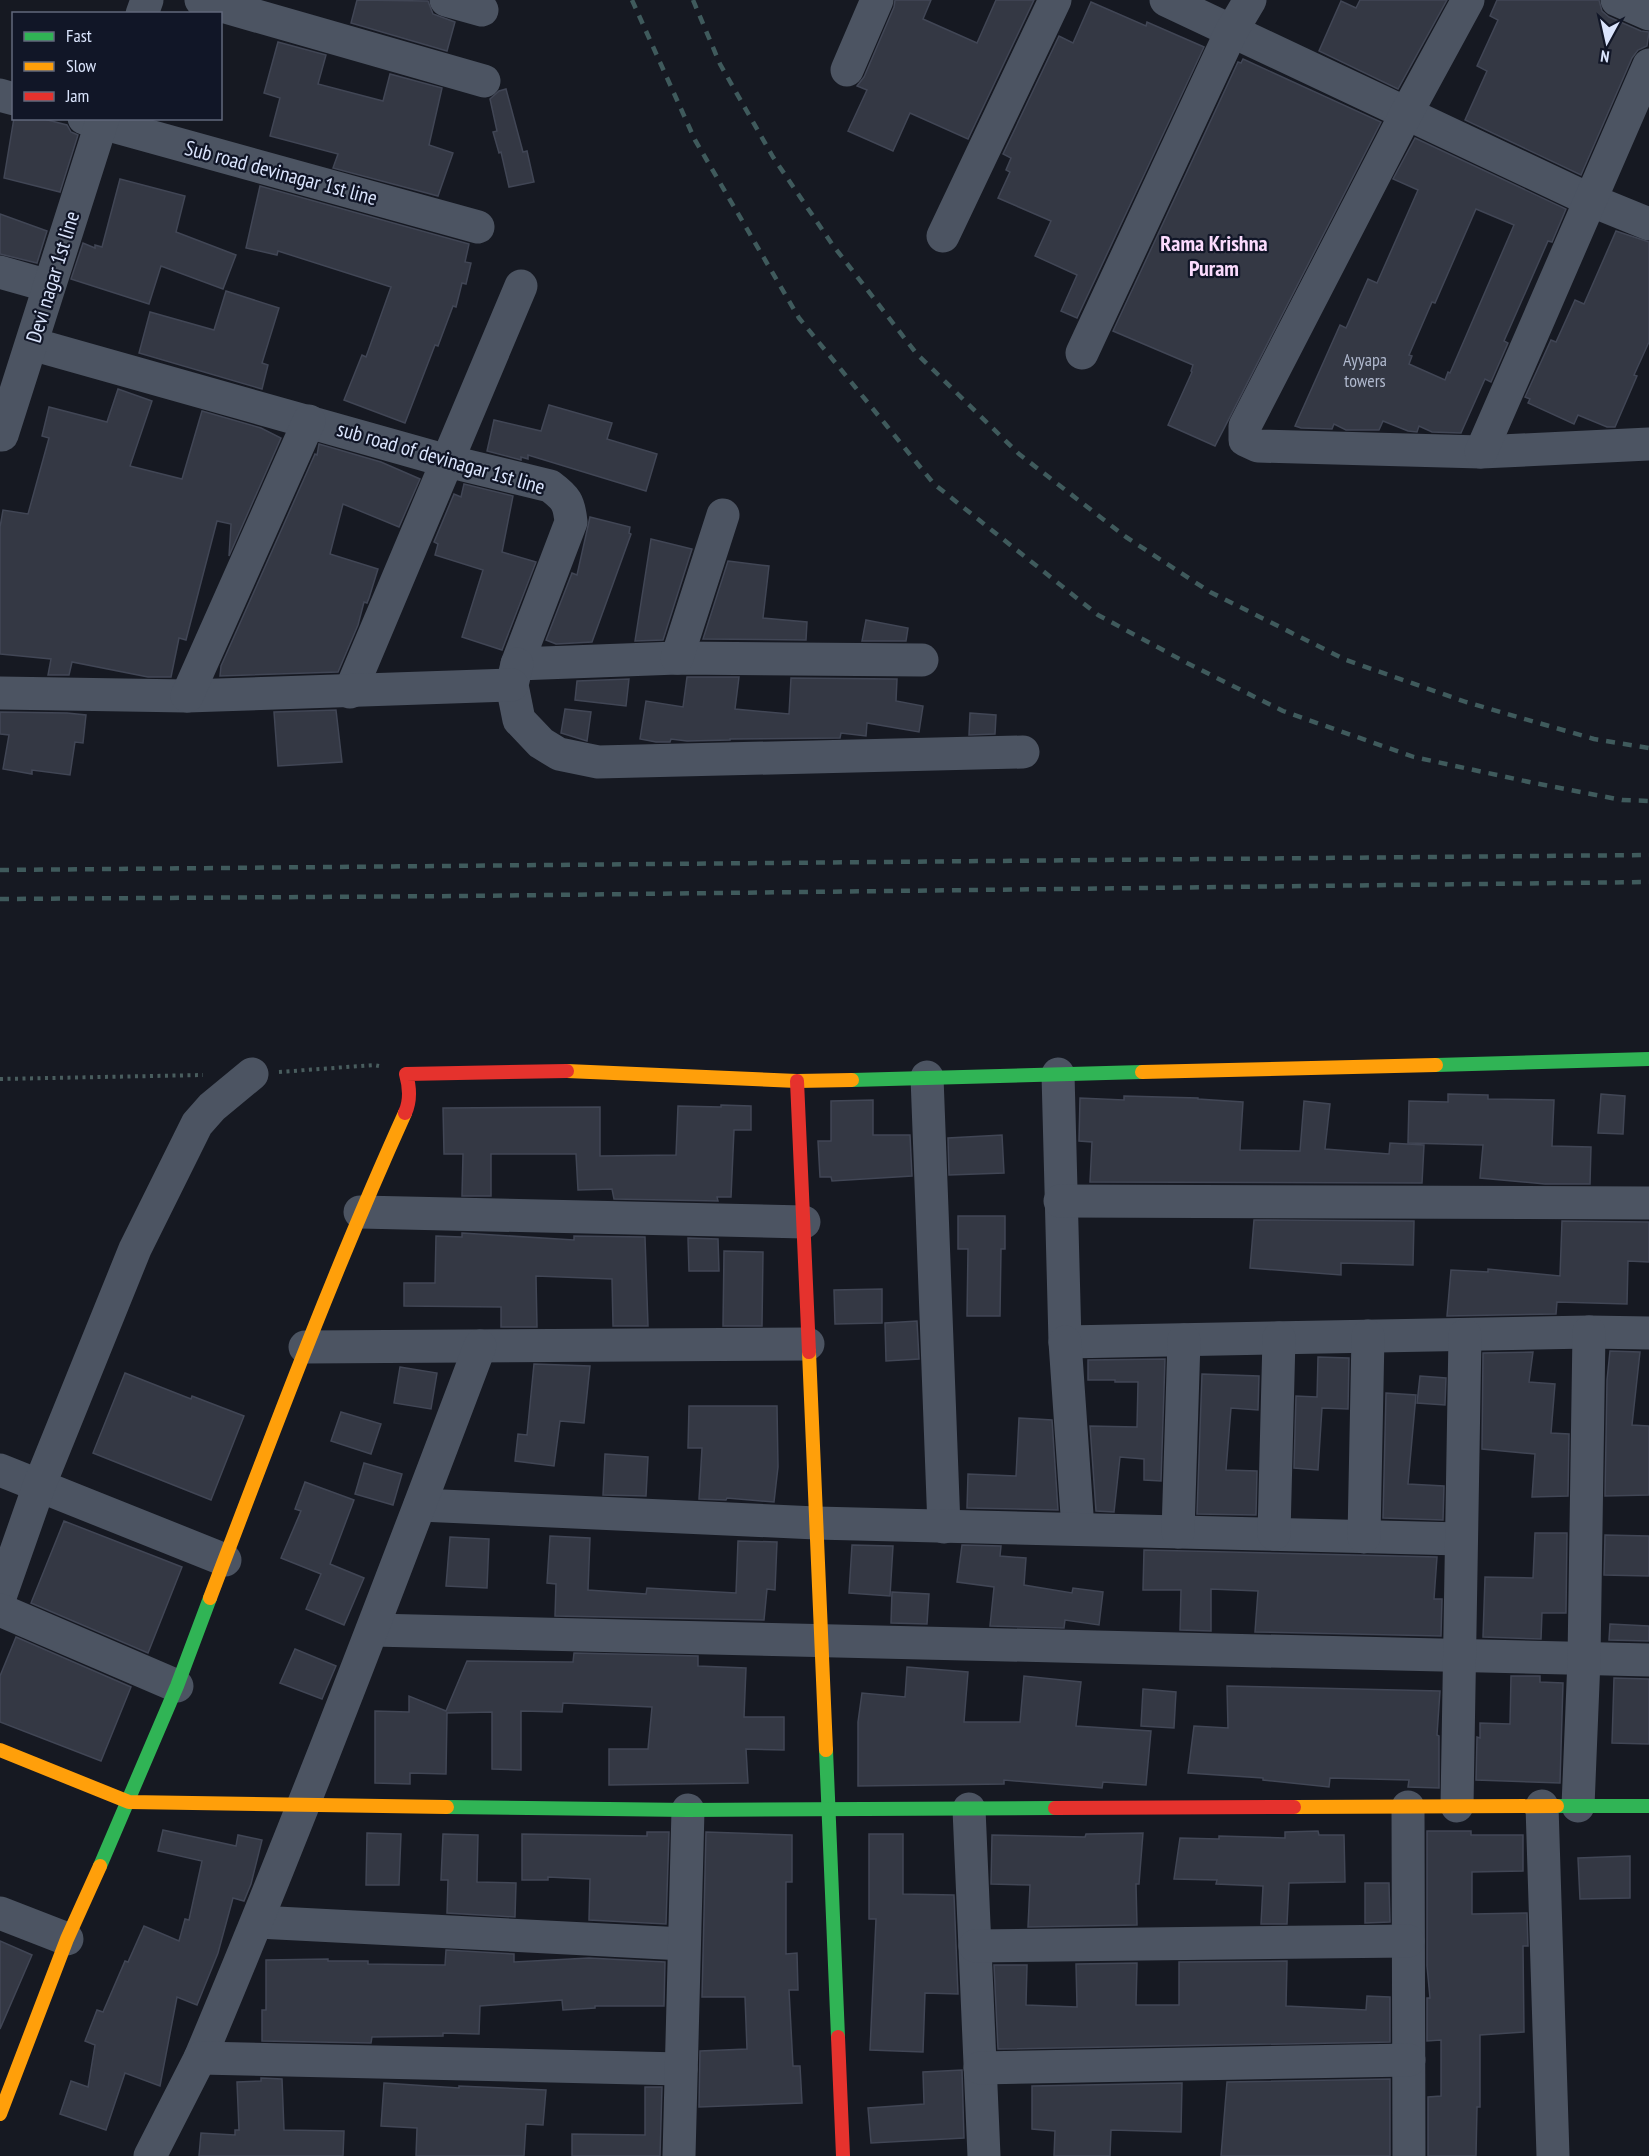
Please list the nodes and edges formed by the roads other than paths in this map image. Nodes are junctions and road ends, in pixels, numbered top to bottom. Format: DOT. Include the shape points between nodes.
graph roads {
  1 [pos="201,0"];
  2 [pos="446,0"];
  3 [pos="877,0"];
  4 [pos="1055,0"];
  5 [pos="1166,0"];
  6 [pos="1250,0"];
  7 [pos="1468,0"];
  8 [pos="1617,0"];
  9 [pos="482,10"];
  10 [pos="1649,14"];
  11 [pos="1231,32"];
  12 [pos="1649,64"];
  13 [pos="847,70"];
  14 [pos="484,81"];
  15 [pos="1406,114"];
  16 [pos="96,120"];
  17 [pos="1590,200"];
  18 [pos="1649,224"];
  19 [pos="478,227"];
  20 [pos="944,236"];
  21 [pos="0,272"];
  22 [pos="49,286"];
  23 [pos="521,286"];
  24 [pos="32,344"];
  25 [pos="1082,353"];
  26 [pos="309,421"];
  27 [pos="1,435"];
  28 [pos="1649,444"];
  29 [pos="1481,452"];
  30 [pos="447,461"];
  31 [pos="723,515"];
  32 [pos="677,658"];
  33 [pos="922,660"];
  34 [pos="514,675"];
  35 [pos="350,692"];
  36 [pos="0,693"];
  37 [pos="187,696"];
  38 [pos="1023,752"];
  39 [pos="1649,1059"];
  40 [pos="252,1074"];
  41 [pos="1058,1074"];
  42 [pos="927,1077"];
  43 [pos="797,1081"];
  44 [pos="1060,1200"];
  45 [pos="1649,1203"];
  46 [pos="360,1212"];
  47 [pos="804,1222"];
  48 [pos="1589,1332"];
  49 [pos="1649,1333"];
  50 [pos="1464,1335"];
  51 [pos="1368,1336"];
  52 [pos="1279,1338"];
  53 [pos="1184,1340"];
  54 [pos="1065,1342"];
  55 [pos="808,1344"];
  56 [pos="480,1346"];
  57 [pos="305,1347"];
  58 [pos="0,1470"];
  59 [pos="39,1486"];
  60 [pos="420,1505"];
  61 [pos="816,1523"];
  62 [pos="944,1527"];
  63 [pos="1078,1529"];
  64 [pos="1178,1532"];
  65 [pos="1274,1534"];
  66 [pos="1364,1537"];
  67 [pos="1461,1539"];
  68 [pos="225,1560"];
  69 [pos="0,1597"];
  70 [pos="0,1610"];
  71 [pos="373,1630"];
  72 [pos="821,1641"];
  73 [pos="1460,1656"];
  74 [pos="1584,1659"];
  75 [pos="1649,1660"];
  76 [pos="177,1686"];
  77 [pos="0,1750"];
  78 [pos="129,1802"];
  79 [pos="303,1804"];
  80 [pos="1457,1806"];
  81 [pos="1542,1806"];
  82 [pos="1578,1806"];
  83 [pos="1649,1806"];
  84 [pos="1408,1807"];
  85 [pos="828,1809"];
  86 [pos="969,1809"];
  87 [pos="688,1810"];
  88 [pos="0,1913"];
  89 [pos="258,1922"];
  90 [pos="67,1939"];
  91 [pos="1408,1941"];
  92 [pos="684,1944"];
  93 [pos="975,1946"];
  94 [pos="200,2058"];
  95 [pos="1409,2060"];
  96 [pos="9,2061"];
  97 [pos="980,2068"];
  98 [pos="681,2070"];
  99 [pos="0,2114"];
  100 [pos="150,2156"];
  101 [pos="679,2156"];
  102 [pos="843,2156"];
  103 [pos="984,2156"];
  104 [pos="1409,2156"];
  105 [pos="1553,2156"];
  1 -- 14 [label="street"];
  2 -- 9 [label="street"];
  3 -- 13 [label="street"];
  4 -- 20 [label="street"];
  5 -- 11 [label="street"];
  6 -- 11 [label="street"];
  7 -- 15 [label="street"];
  8 -- 10 [label="street"];
  11 -- 15 [label="street"];
  11 -- 25 [label="street"];
  12 -- 17 [label="street"];
  15 -- 17 [label="street"];
  15 -- 29 [label="street" via="1245,426 1245,440 1258,446"];
  16 -- 19 [label="street, Sub road devinagar 1st line"];
  16 -- 22 [label="street, Devi nagar 1st line"];
  17 -- 18 [label="street"];
  17 -- 29 [label="street"];
  21 -- 22 [label="street"];
  22 -- 24 [label="street, Devi nagar 1st line"];
  23 -- 30 [label="street"];
  24 -- 26 [label="street, sub road of devinagar 1st line"];
  24 -- 27 [label="street, Devi nagar 1st line"];
  26 -- 30 [label="street, sub road of devinagar 1st line"];
  26 -- 37 [label="street"];
  28 -- 29 [label="street"];
  30 -- 34 [label="street, sub road of devinagar 1st line" via="550,486 570,506 571,522"];
  30 -- 35 [label="street"];
  31 -- 32 [label="street"];
  32 -- 33 [label="street"];
  32 -- 34 [label="street"];
  34 -- 35 [label="street"];
  34 -- 38 [label="street" via="519,720 541,743 559,754 598,762"];
  35 -- 37 [label="street"];
  36 -- 37 [label="street"];
  39 -- 41 [label="street"];
  40 -- 59 [label="street" via="212,1107 186,1144 135,1249"];
  41 -- 42 [label="street"];
  41 -- 44 [label="street"];
  42 -- 43 [label="street"];
  42 -- 62 [label="street"];
  43 -- 46 [label="street" via="579,1071 406,1074 410,1087 408,1106"];
  43 -- 47 [label="street"];
  44 -- 45 [label="street"];
  44 -- 54 [label="street"];
  46 -- 47 [label="street"];
  46 -- 57 [label="street"];
  47 -- 55 [label="street"];
  48 -- 49 [label="street"];
  48 -- 50 [label="street"];
  48 -- 74 [label="street"];
  50 -- 51 [label="street"];
  50 -- 67 [label="street"];
  51 -- 52 [label="street"];
  51 -- 66 [label="street"];
  52 -- 53 [label="street"];
  52 -- 65 [label="street"];
  53 -- 54 [label="street"];
  53 -- 64 [label="street"];
  54 -- 63 [label="street"];
  55 -- 56 [label="street"];
  55 -- 61 [label="street"];
  56 -- 57 [label="street"];
  56 -- 60 [label="street"];
  57 -- 68 [label="street"];
  58 -- 59 [label="street"];
  59 -- 68 [label="street"];
  59 -- 69 [label="street"];
  60 -- 61 [label="street"];
  60 -- 71 [label="street"];
  61 -- 62 [label="street"];
  61 -- 72 [label="street"];
  62 -- 63 [label="street"];
  63 -- 64 [label="street"];
  64 -- 65 [label="street"];
  65 -- 66 [label="street"];
  66 -- 67 [label="street"];
  67 -- 73 [label="street"];
  68 -- 76 [label="street"];
  70 -- 76 [label="street"];
  71 -- 72 [label="street"];
  71 -- 79 [label="street"];
  72 -- 73 [label="street"];
  72 -- 85 [label="street"];
  73 -- 74 [label="street"];
  73 -- 80 [label="street"];
  74 -- 75 [label="street"];
  74 -- 82 [label="street"];
  76 -- 78 [label="street"];
  77 -- 78 [label="street"];
  78 -- 79 [label="street"];
  78 -- 90 [label="street"];
  79 -- 87 [label="street"];
  79 -- 89 [label="street"];
  80 -- 81 [label="street"];
  80 -- 84 [label="street"];
  81 -- 82 [label="street"];
  81 -- 105 [label="street"];
  82 -- 83 [label="street"];
  84 -- 86 [label="street"];
  84 -- 91 [label="street"];
  85 -- 86 [label="street"];
  85 -- 87 [label="street"];
  85 -- 102 [label="street"];
  86 -- 93 [label="street"];
  87 -- 92 [label="street"];
  88 -- 90 [label="street"];
  89 -- 92 [label="street"];
  89 -- 94 [label="street"];
  90 -- 96 [label="street"];
  91 -- 93 [label="street"];
  91 -- 95 [label="street"];
  92 -- 98 [label="street"];
  93 -- 97 [label="street"];
  94 -- 98 [label="street"];
  94 -- 100 [label="street"];
  95 -- 97 [label="street"];
  95 -- 104 [label="street"];
  96 -- 99 [label="street"];
  97 -- 103 [label="street"];
  98 -- 101 [label="street"];
}
